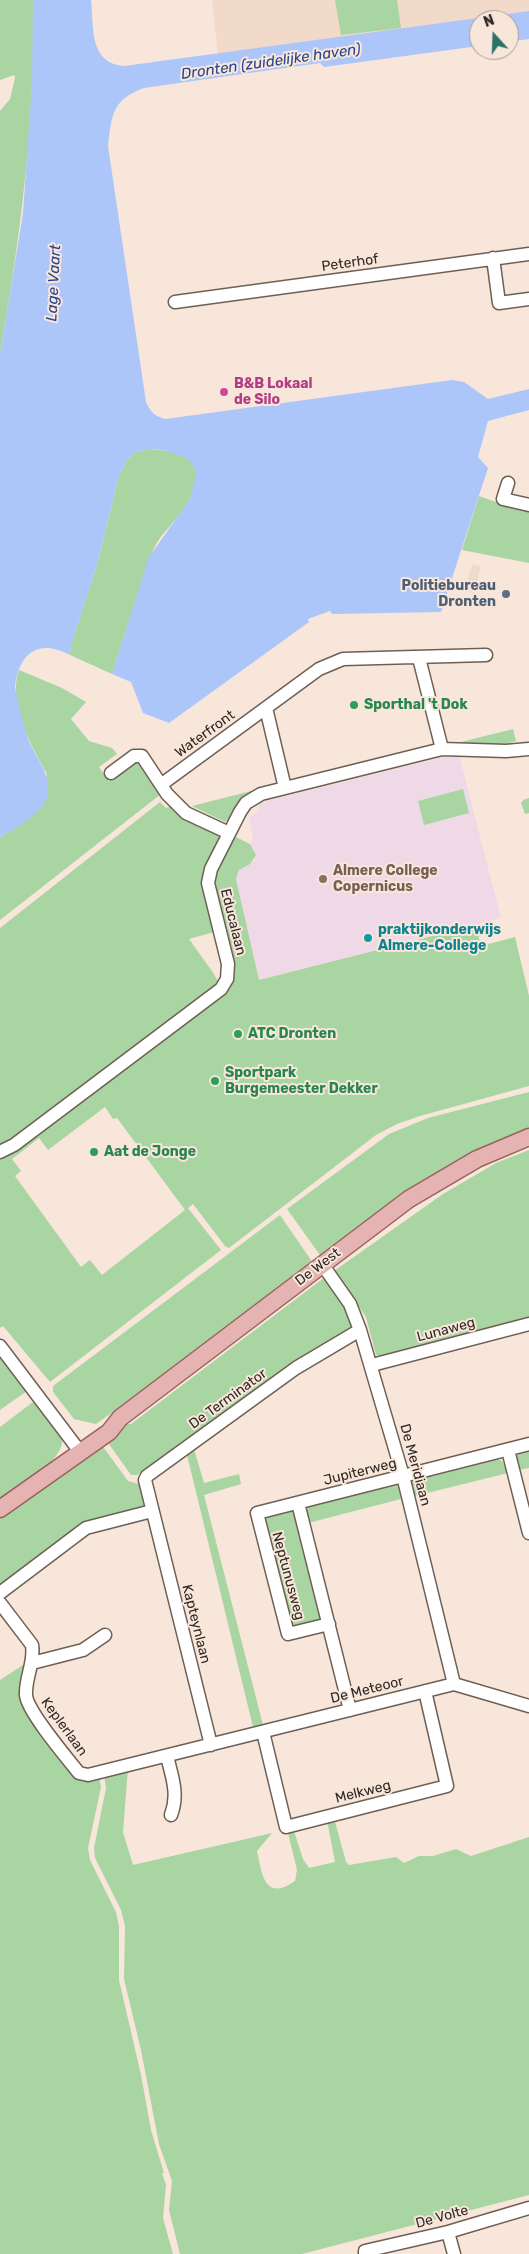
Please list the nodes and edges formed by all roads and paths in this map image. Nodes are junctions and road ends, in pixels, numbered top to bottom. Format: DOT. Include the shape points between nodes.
graph roads {
  1 [pos="529,254"];
  2 [pos="493,258"];
  3 [pos="529,299"];
  4 [pos="174,302"];
  5 [pos="508,483"];
  6 [pos="529,505"];
  7 [pos="486,655"];
  8 [pos="419,658"];
  9 [pos="266,708"];
  10 [pos="529,748"];
  11 [pos="442,749"];
  12 [pos="506,751"];
  13 [pos="529,757"];
  14 [pos="111,773"];
  15 [pos="162,784"];
  16 [pos="285,788"];
  17 [pos="229,833"];
  18 [pos="529,1137"];
  19 [pos="0,1152"];
  20 [pos="322,1264"];
  21 [pos="529,1324"];
  22 [pos="360,1330"];
  23 [pos="0,1346"];
  24 [pos="372,1365"];
  25 [pos="529,1444"];
  26 [pos="78,1450"];
  27 [pos="508,1450"];
  28 [pos="404,1476"];
  29 [pos="298,1503"];
  30 [pos="0,1509"];
  31 [pos="152,1511"];
  32 [pos="256,1513"];
  33 [pos="529,1533"];
  34 [pos="0,1593"];
  35 [pos="0,1603"];
  36 [pos="329,1624"];
  37 [pos="106,1635"];
  38 [pos="32,1663"];
  39 [pos="454,1684"];
  40 [pos="425,1691"];
  41 [pos="529,1706"];
  42 [pos="350,1710"];
  43 [pos="263,1732"];
  44 [pos="211,1745"];
  45 [pos="167,1756"];
  46 [pos="171,1815"];
  47 [pos="529,2208"];
  48 [pos="448,2232"];
  49 [pos="365,2254"];
  50 [pos="454,2254"];
  1 -- 2 [label="street, Peterhof"];
  2 -- 3 [label="street" via="499,303"];
  2 -- 4 [label="street, Peterhof"];
  5 -- 6 [label="street" via="502,499"];
  7 -- 8 [label="street, Waterfront"];
  8 -- 9 [label="street, Waterfront" via="343,659 319,669"];
  8 -- 11 [label="street"];
  9 -- 15 [label="street, Waterfront"];
  9 -- 16 [label="street"];
  10 -- 12 [label="street, Educalaan"];
  11 -- 12 [label="street, Educalaan"];
  11 -- 16 [label="street, Educalaan"];
  12 -- 13 [label="street, Educalaan"];
  14 -- 15 [label="street" via="138,754"];
  15 -- 17 [label="street" via="167,794 186,813"];
  16 -- 17 [label="street, Educalaan" via="261,794 246,803"];
  17 -- 19 [label="street, Educalaan" via="211,869 208,883 228,964 227,979 221,989 14,1145"];
  18 -- 20 [label="main road, De West" via="477,1158 430,1185"];
  20 -- 22 [label="street, De Meridiaan" via="350,1304"];
  20 -- 26 [label="main road, De West" via="120,1418 109,1432"];
  21 -- 24 [label="street, Lunaweg"];
  22 -- 24 [label="street, De Meridiaan"];
  22 -- 31 [label="street, De Terminator" via="296,1368 147,1476 145,1486"];
  23 -- 26 [label="street"];
  24 -- 28 [label="street, De Meridiaan"];
  25 -- 27 [label="street, Jupiterweg"];
  26 -- 30 [label="main road, De West"];
  27 -- 28 [label="street, Jupiterweg"];
  27 -- 33 [label="street"];
  28 -- 29 [label="street, Jupiterweg"];
  28 -- 39 [label="street, De Meridiaan"];
  29 -- 32 [label="street, Jupiterweg"];
  29 -- 36 [label="street, Neptunusweg"];
  31 -- 34 [label="street" via="86,1528"];
  31 -- 44 [label="street, Kapteynlaan"];
  32 -- 36 [label="street, Neptunusweg" via="288,1634"];
  35 -- 38 [label="street, Keplerlaan" via="32,1644"];
  36 -- 42 [label="street, Neptunusweg"];
  37 -- 38 [label="street" via="83,1650"];
  38 -- 45 [label="street, Keplerlaan" via="26,1696 30,1708 79,1773 88,1775"];
  39 -- 40 [label="street, De Meteoor"];
  39 -- 41 [label="street, De Meteoor"];
  40 -- 42 [label="street, De Meteoor"];
  40 -- 43 [label="street, Melkweg" via="448,1786 286,1827"];
  42 -- 43 [label="street, De Meteoor"];
  43 -- 44 [label="street, De Meteoor"];
  44 -- 45 [label="street, Keplerlaan"];
  45 -- 46 [label="street" via="176,1790"];
  47 -- 48 [label="street, De Volte"];
  48 -- 49 [label="street, De Volte" via="365,2251"];
  48 -- 50 [label="street"];
}
